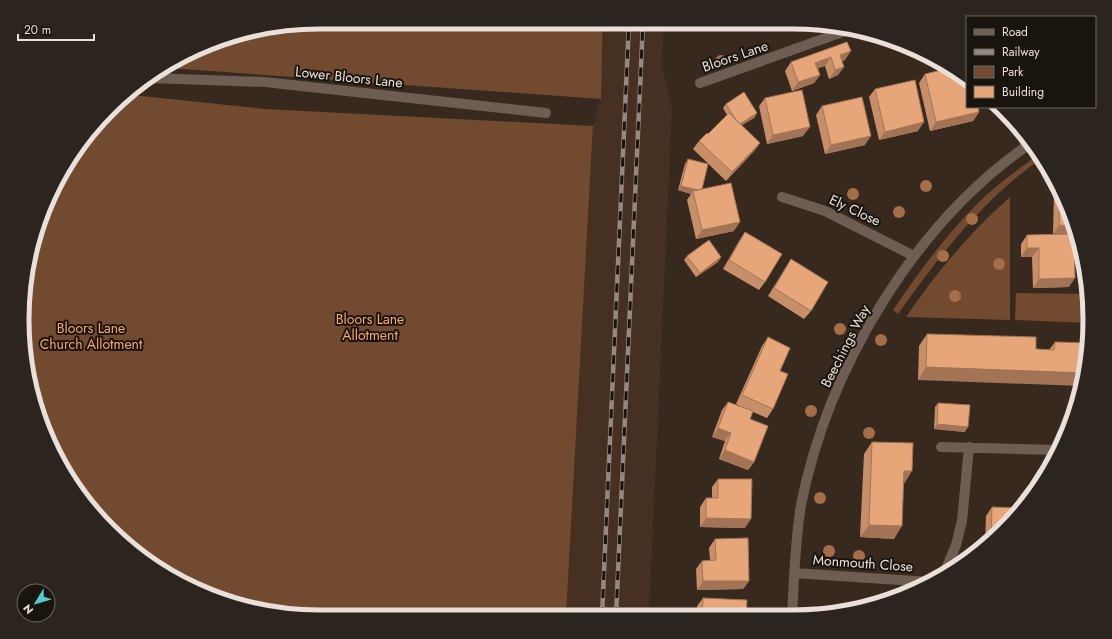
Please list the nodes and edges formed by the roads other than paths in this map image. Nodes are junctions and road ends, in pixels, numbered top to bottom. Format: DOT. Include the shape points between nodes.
graph roads {
  1 [pos="840,33"];
  2 [pos="158,78"];
  3 [pos="700,83"];
  4 [pos="546,113"];
  5 [pos="1026,147"];
  6 [pos="782,197"];
  7 [pos="914,256"];
  8 [pos="942,447"];
  9 [pos="969,447"];
  10 [pos="1052,450"];
  11 [pos="948,565"];
  12 [pos="794,573"];
  13 [pos="918,581"];
  14 [pos="792,610"];
  1 -- 3 [label="street, Bloors Lane"];
  2 -- 4 [label="street, Lower Bloors Lane" via="265,82"];
  5 -- 7 [label="street, Beechings Way" via="988,176 959,203"];
  6 -- 7 [label="street, Ely Close" via="825,211"];
  7 -- 12 [label="street, Beechings Way" via="867,329 834,396 816,446 801,506"];
  8 -- 9 [label="street"];
  9 -- 10 [label="street"];
  9 -- 11 [label="street" via="962,521"];
  12 -- 13 [label="street, Monmouth Close"];
  12 -- 14 [label="street, Beechings Way"];
}
